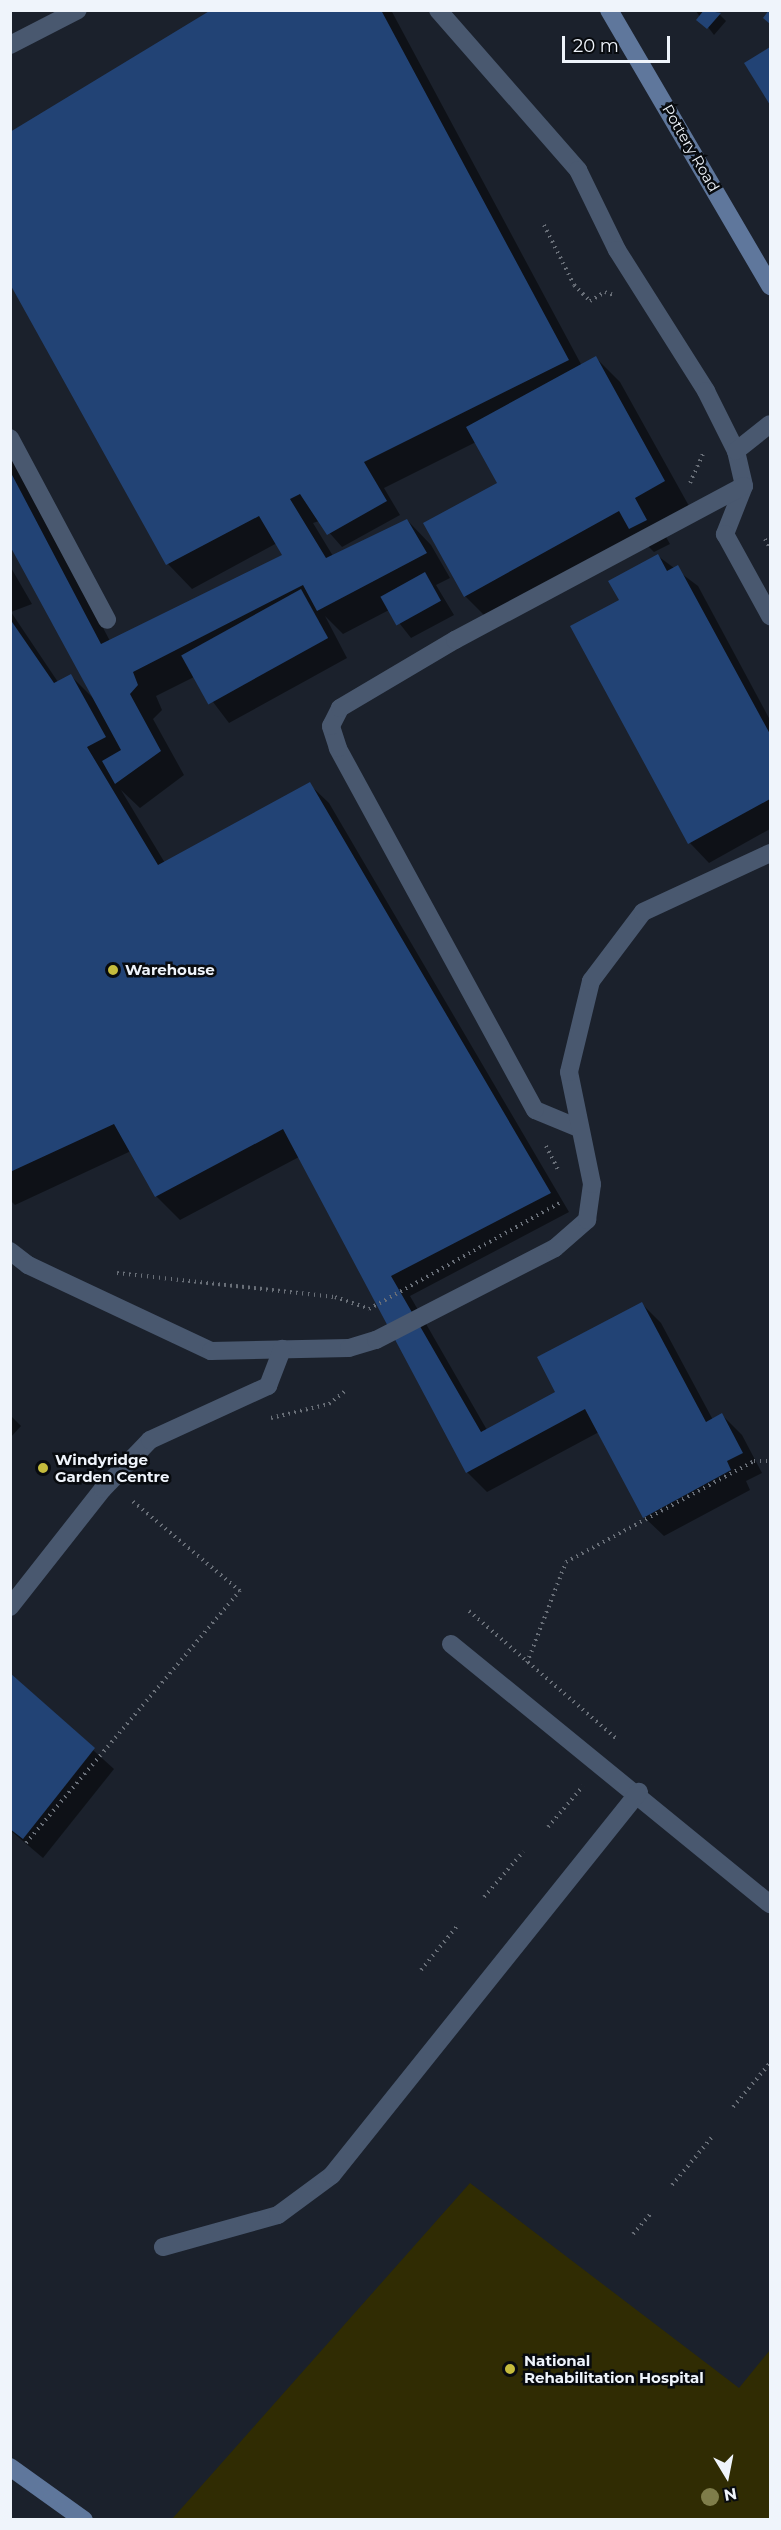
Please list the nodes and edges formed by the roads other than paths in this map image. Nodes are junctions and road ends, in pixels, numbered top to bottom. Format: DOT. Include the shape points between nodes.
graph roads {
  1 [pos="78,10"];
  2 [pos="438,10"];
  3 [pos="609,10"];
  4 [pos="10,45"];
  5 [pos="771,286"];
  6 [pos="771,424"];
  7 [pos="10,438"];
  8 [pos="736,451"];
  9 [pos="744,486"];
  10 [pos="771,616"];
  11 [pos="107,620"];
  12 [pos="771,853"];
  13 [pos="576,1127"];
  14 [pos="10,1251"];
  15 [pos="282,1349"];
  16 [pos="10,1607"];
  17 [pos="451,1644"];
  18 [pos="639,1792"];
  19 [pos="771,1904"];
  20 [pos="163,2247"];
  21 [pos="10,2467"];
  22 [pos="84,2520"];
  1 -- 4 [label="lane"];
  2 -- 8 [label="lane" via="578,170 616,250 706,391"];
  3 -- 5 [label="street, Pottery Road"];
  6 -- 8 [label="lane"];
  7 -- 11 [label="lane"];
  8 -- 9 [label="lane"];
  9 -- 10 [label="lane" via="725,534"];
  9 -- 13 [label="lane" via="455,640 340,708 332,726 338,748 535,1110"];
  12 -- 13 [label="lane" via="643,912 591,981 569,1072"];
  13 -- 15 [label="lane" via="592,1184 587,1220 555,1248 376,1340 349,1348"];
  14 -- 15 [label="lane" via="28,1265 180,1341 211,1351"];
  15 -- 16 [label="lane" via="268,1386 150,1440 103,1489"];
  17 -- 18 [label="lane"];
  18 -- 19 [label="lane"];
  18 -- 20 [label="lane" via="332,2175 278,2215"];
  21 -- 22 [label="street"];
}
